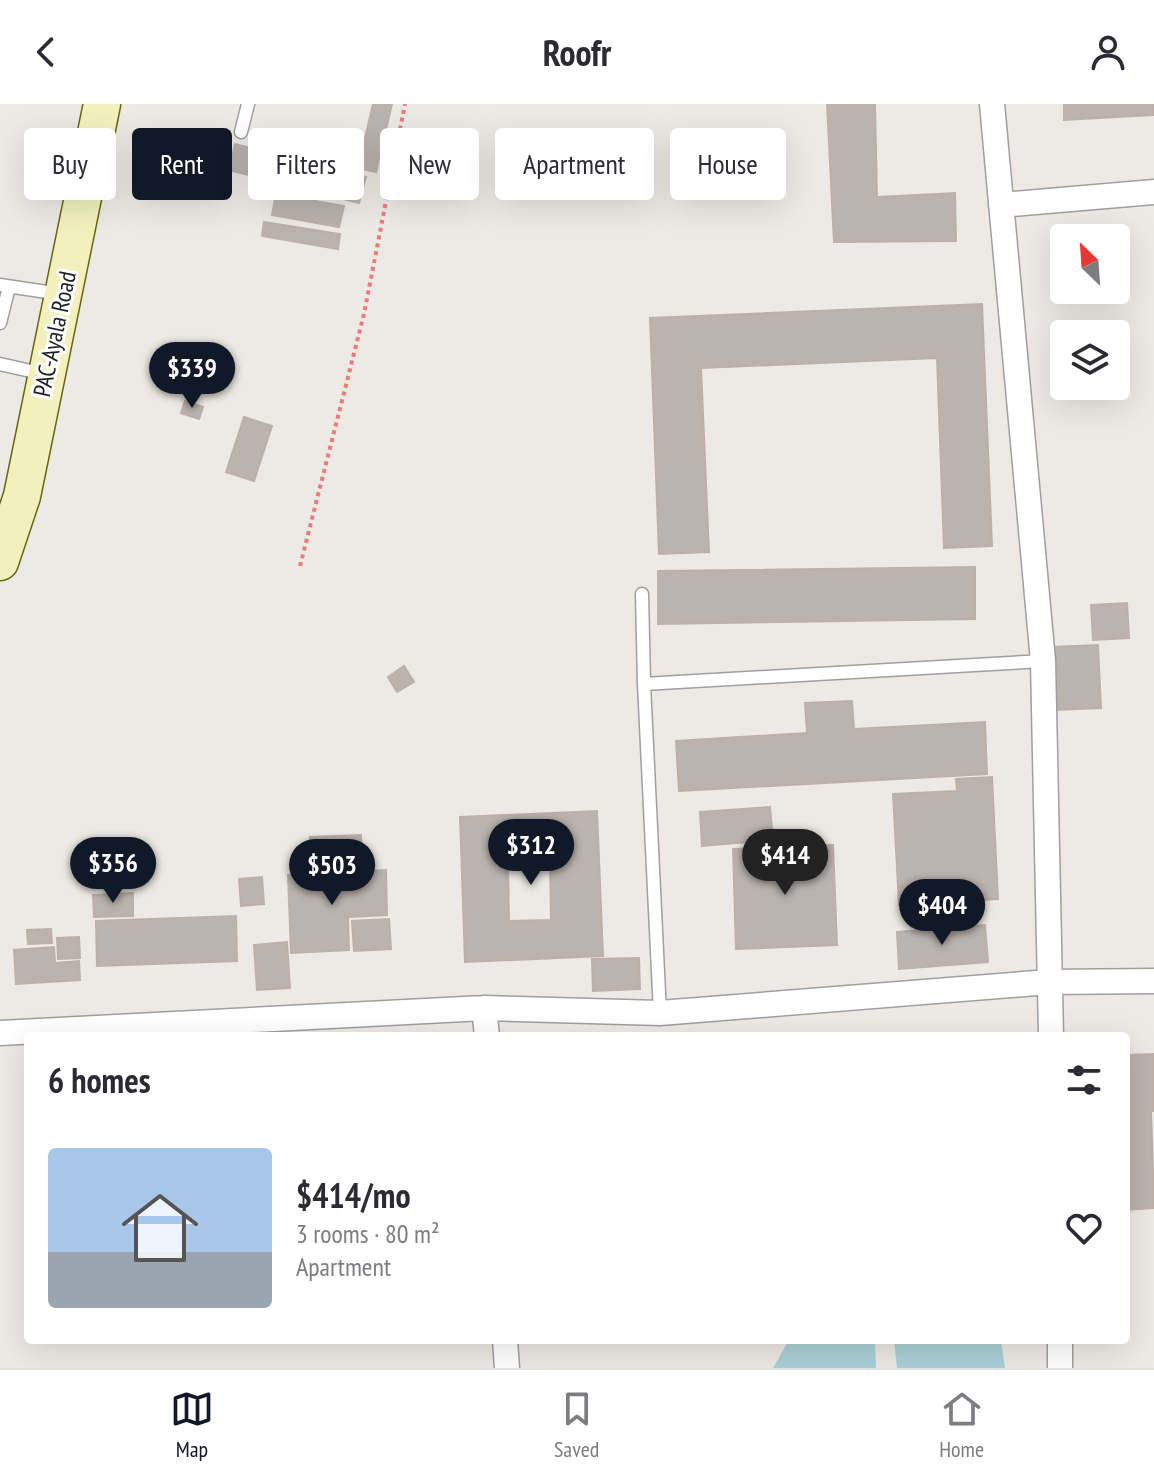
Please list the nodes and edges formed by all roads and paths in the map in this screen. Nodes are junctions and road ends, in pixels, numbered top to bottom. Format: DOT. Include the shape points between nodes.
graph roads {
  1 [pos="102,104"];
  2 [pos="248,104"];
  3 [pos="405,104"];
  4 [pos="992,104"];
  5 [pos="241,132"];
  6 [pos="1154,192"];
  7 [pos="1001,205"];
  8 [pos="5,286"];
  9 [pos="63,294"];
  10 [pos="0,323"];
  11 [pos="0,364"];
  12 [pos="47,374"];
  13 [pos="0,562"];
  14 [pos="300,566"];
  15 [pos="642,594"];
  16 [pos="1043,661"];
  17 [pos="644,684"];
  18 [pos="1154,981"];
  19 [pos="1049,982"];
  20 [pos="484,1008"];
  21 [pos="660,1013"];
  22 [pos="487,1032"];
  23 [pos="1051,1032"];
  24 [pos="0,1033"];
  25 [pos="505,1344"];
  26 [pos="1060,1344"];
  27 [pos="507,1368"];
  28 [pos="1060,1368"];
  1 -- 9 [label="street, PAC-Ayala Road"];
  2 -- 5 [label="lane"];
  3 -- 14 [label="path" via="364,314"];
  4 -- 7 [label="street"];
  6 -- 7 [label="street"];
  7 -- 16 [label="street"];
  8 -- 9 [label="lane"];
  8 -- 10 [label="lane"];
  9 -- 12 [label="street, PAC-Ayala Road"];
  11 -- 12 [label="lane"];
  12 -- 13 [label="street, PAC-Ayala Road" via="22,496"];
  15 -- 17 [label="lane"];
  16 -- 17 [label="lane"];
  16 -- 19 [label="street"];
  17 -- 21 [label="lane"];
  18 -- 19 [label="street"];
  19 -- 21 [label="street"];
  19 -- 23 [label="street"];
  20 -- 21 [label="street"];
  20 -- 22 [label="street"];
  20 -- 24 [label="street"];
  25 -- 27 [label="street"];
  26 -- 28 [label="street"];
}
